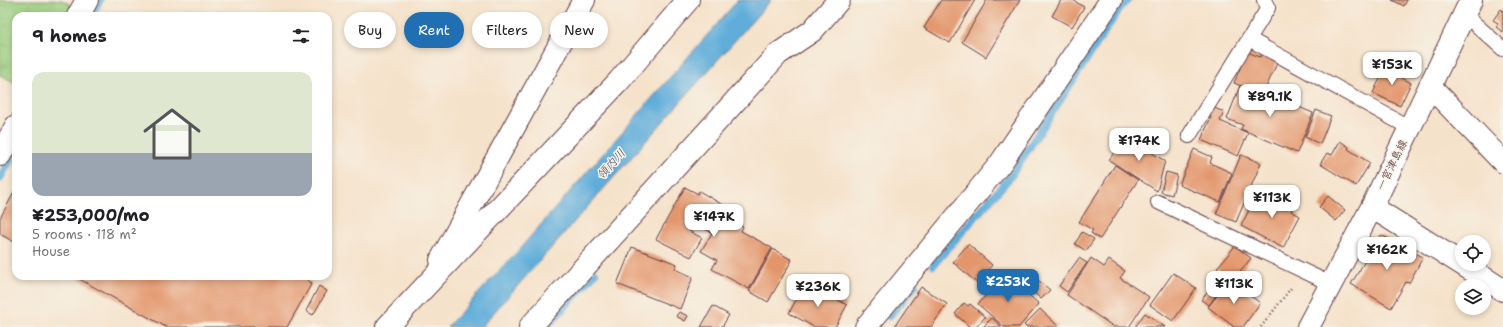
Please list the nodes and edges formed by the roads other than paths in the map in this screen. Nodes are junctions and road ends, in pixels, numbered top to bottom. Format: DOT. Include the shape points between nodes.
graph roads {
  1 [pos="87,0"];
  2 [pos="584,0"];
  3 [pos="688,0"];
  4 [pos="839,0"];
  5 [pos="1111,0"];
  6 [pos="1264,0"];
  7 [pos="1467,7"];
  8 [pos="80,12"];
  9 [pos="1249,39"];
  10 [pos="1503,49"];
  11 [pos="1430,86"];
  12 [pos="1410,128"];
  13 [pos="12,133"];
  14 [pos="1189,136"];
  15 [pos="0,155"];
  16 [pos="1503,162"];
  17 [pos="1158,202"];
  18 [pos="1372,206"];
  19 [pos="1331,284"];
  20 [pos="426,288"];
  21 [pos="1503,290"];
  22 [pos="387,327"];
  23 [pos="530,327"];
  24 [pos="866,327"];
  25 [pos="1308,327"];
  1 -- 8 [label="street"];
  2 -- 20 [label="street"];
  3 -- 20 [label="street" via="619,81"];
  4 -- 23 [label="street" via="812,31 778,54"];
  5 -- 24 [label="street" via="1000,164"];
  6 -- 9 [label="lane" via="1268,8"];
  7 -- 10 [label="lane"];
  7 -- 11 [label="street, 一宮津島線"];
  9 -- 12 [label="lane"];
  9 -- 14 [label="lane"];
  11 -- 12 [label="street, 一宮津島線"];
  11 -- 16 [label="street"];
  12 -- 18 [label="street, 一宮津島線"];
  13 -- 15 [label="street"];
  17 -- 19 [label="lane"];
  18 -- 19 [label="street, 一宮津島線"];
  18 -- 21 [label="street"];
  19 -- 25 [label="street, 一宮津島線"];
  20 -- 22 [label="street"];
}
